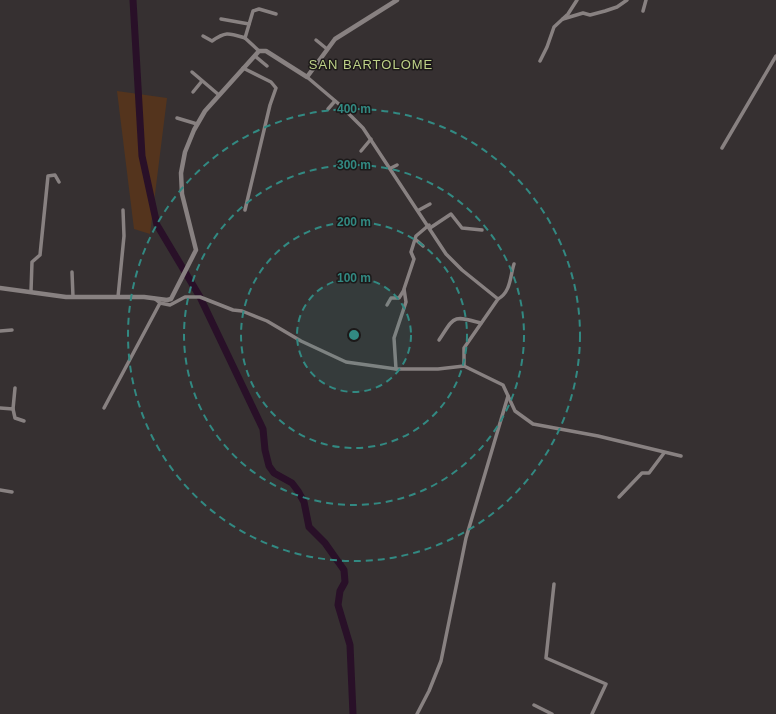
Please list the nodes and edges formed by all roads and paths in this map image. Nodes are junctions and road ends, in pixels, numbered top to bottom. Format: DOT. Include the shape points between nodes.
graph roads {
  1 [pos="398,0"];
  2 [pos="577,0"];
  3 [pos="627,0"];
  4 [pos="646,0"];
  5 [pos="643,11"];
  6 [pos="276,14"];
  7 [pos="220,19"];
  8 [pos="562,19"];
  9 [pos="249,24"];
  10 [pos="204,36"];
  11 [pos="245,38"];
  12 [pos="316,40"];
  13 [pos="326,49"];
  14 [pos="259,51"];
  15 [pos="255,56"];
  16 [pos="776,56"];
  17 [pos="540,61"];
  18 [pos="267,66"];
  19 [pos="243,68"];
  20 [pos="192,72"];
  21 [pos="307,77"];
  22 [pos="202,81"];
  23 [pos="193,92"];
  24 [pos="219,95"];
  25 [pos="336,101"];
  26 [pos="328,109"];
  27 [pos="178,118"];
  28 [pos="197,124"];
  29 [pos="371,139"];
  30 [pos="722,148"];
  31 [pos="361,151"];
  32 [pos="397,165"];
  33 [pos="391,168"];
  34 [pos="59,182"];
  35 [pos="430,204"];
  36 [pos="123,210"];
  37 [pos="245,210"];
  38 [pos="419,210"];
  39 [pos="429,226"];
  40 [pos="482,230"];
  41 [pos="415,238"];
  42 [pos="423,246"];
  43 [pos="514,264"];
  44 [pos="72,272"];
  45 [pos="0,288"];
  46 [pos="404,289"];
  47 [pos="31,291"];
  48 [pos="73,297"];
  49 [pos="118,297"];
  50 [pos="154,298"];
  51 [pos="498,299"];
  52 [pos="160,303"];
  53 [pos="387,305"];
  54 [pos="481,323"];
  55 [pos="12,330"];
  56 [pos="0,331"];
  57 [pos="439,340"];
  58 [pos="464,366"];
  59 [pos="396,368"];
  60 [pos="15,388"];
  61 [pos="508,396"];
  62 [pos="0,408"];
  63 [pos="104,408"];
  64 [pos="13,409"];
  65 [pos="24,421"];
  66 [pos="664,453"];
  67 [pos="681,456"];
  68 [pos="0,490"];
  69 [pos="12,492"];
  70 [pos="619,497"];
  71 [pos="554,584"];
  72 [pos="534,705"];
  73 [pos="417,714"];
  74 [pos="552,714"];
  75 [pos="592,714"];
  1 -- 13 [label="street" via="342,33"];
  2 -- 8 [label="street"];
  3 -- 8 [label="street" via="618,7 605,11 590,15 583,13"];
  4 -- 5 [label="street"];
  6 -- 9 [label="street" via="255,10"];
  7 -- 9 [label="street"];
  8 -- 17 [label="street" via="554,27"];
  9 -- 11 [label="street"];
  10 -- 11 [label="street" via="212,41 221,34 230,33"];
  11 -- 14 [label="street"];
  12 -- 13 [label="street"];
  13 -- 21 [label="street"];
  14 -- 15 [label="street"];
  14 -- 21 [label="street" via="266,51"];
  15 -- 18 [label="street"];
  15 -- 19 [label="street"];
  16 -- 30 [label="street"];
  19 -- 24 [label="street"];
  19 -- 37 [label="street" via="276,87"];
  20 -- 22 [label="street"];
  21 -- 25 [label="street"];
  22 -- 23 [label="street"];
  22 -- 24 [label="street"];
  24 -- 28 [label="street"];
  25 -- 26 [label="street"];
  25 -- 29 [label="street"];
  27 -- 28 [label="street"];
  28 -- 50 [label="street" via="185,152 181,176 184,206 196,252 172,296 167,300"];
  29 -- 31 [label="street"];
  29 -- 33 [label="street"];
  32 -- 33 [label="street"];
  33 -- 38 [label="street"];
  34 -- 47 [label="street" via="55,175 48,176 40,254 32,262"];
  35 -- 38 [label="street"];
  36 -- 49 [label="street" via="124,236"];
  38 -- 39 [label="street"];
  39 -- 40 [label="street" via="450,214 462,228"];
  39 -- 41 [label="street"];
  39 -- 51 [label="street" via="446,254"];
  41 -- 42 [label="street"];
  41 -- 46 [label="street" via="410,253 414,258"];
  43 -- 51 [label="street" via="510,274 511,281 503,296"];
  44 -- 48 [label="street"];
  45 -- 47 [label="street"];
  46 -- 53 [label="street" via="399,298 391,298"];
  46 -- 59 [label="street" via="406,301 394,338"];
  47 -- 48 [label="street"];
  48 -- 49 [label="street"];
  49 -- 50 [label="street"];
  50 -- 52 [label="street"];
  51 -- 54 [label="street"];
  52 -- 59 [label="street" via="170,305 185,298 200,297 268,321 299,341 346,362"];
  52 -- 63 [label="street"];
  54 -- 57 [label="street" via="456,318 451,321"];
  54 -- 58 [label="street" via="464,348"];
  55 -- 56 [label="street"];
  58 -- 59 [label="street" via="438,370"];
  58 -- 61 [label="street" via="502,385"];
  60 -- 64 [label="street"];
  61 -- 66 [label="street" via="515,411 533,424 598,436"];
  61 -- 73 [label="street" via="466,538 441,661"];
  62 -- 64 [label="street"];
  64 -- 65 [label="street" via="15,418"];
  66 -- 67 [label="street"];
  66 -- 70 [label="street" via="649,473 642,473"];
  68 -- 69 [label="street"];
  71 -- 75 [label="street" via="546,658 606,684"];
  72 -- 74 [label="street"];
}
